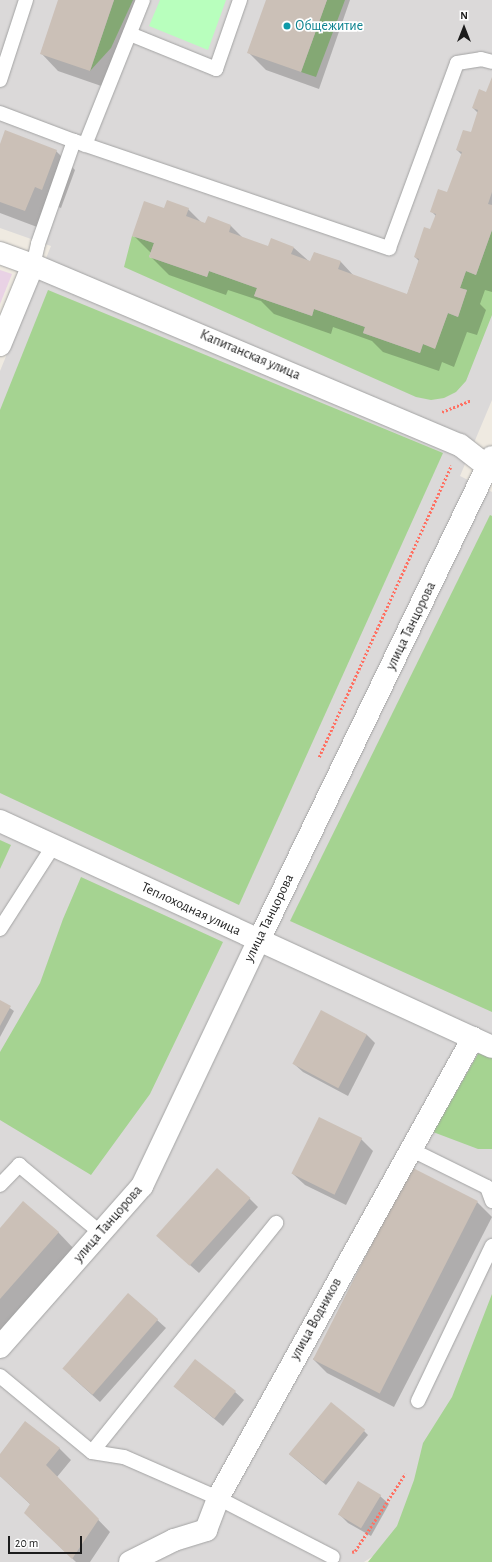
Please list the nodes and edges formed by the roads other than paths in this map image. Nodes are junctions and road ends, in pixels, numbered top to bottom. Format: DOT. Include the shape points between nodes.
graph roads {
  1 [pos="26,0"];
  2 [pos="143,0"];
  3 [pos="240,0"];
  4 [pos="130,34"];
  5 [pos="492,62"];
  6 [pos="0,80"];
  7 [pos="0,113"];
  8 [pos="80,143"];
  9 [pos="0,253"];
  10 [pos="33,265"];
  11 [pos="0,345"];
  12 [pos="490,465"];
  13 [pos="0,821"];
  14 [pos="54,845"];
  15 [pos="0,929"];
  16 [pos="259,940"];
  17 [pos="483,1042"];
  18 [pos="410,1149"];
  19 [pos="0,1185"];
  20 [pos="490,1186"];
  21 [pos="492,1201"];
  22 [pos="276,1223"];
  23 [pos="101,1233"];
  24 [pos="492,1246"];
  25 [pos="0,1347"];
  26 [pos="0,1376"];
  27 [pos="418,1401"];
  28 [pos="92,1452"];
  29 [pos="218,1498"];
  30 [pos="333,1557"];
  31 [pos="130,1562"];
  1 -- 6 [label="lane"];
  2 -- 4 [label="lane"];
  3 -- 4 [label="lane" via="216,69"];
  4 -- 8 [label="lane"];
  5 -- 8 [label="lane" via="481,59 457,63 389,248"];
  7 -- 8 [label="lane"];
  8 -- 10 [label="lane" via="38,244"];
  9 -- 10 [label="street, Капитанская улица"];
  10 -- 11 [label="street"];
  10 -- 12 [label="street, Капитанская улица" via="460,445"];
  12 -- 16 [label="street, улица Танцорова"];
  13 -- 14 [label="street, Теплоходная улица"];
  14 -- 15 [label="lane"];
  14 -- 16 [label="street, Теплоходная улица"];
  16 -- 17 [label="street, Теплоходная улица"];
  16 -- 23 [label="street, улица Танцорова" via="142,1186"];
  17 -- 18 [label="street, улица Водников"];
  18 -- 20 [label="lane"];
  18 -- 29 [label="street, улица Водников"];
  19 -- 23 [label="lane" via="19,1165"];
  20 -- 21 [label="lane"];
  22 -- 28 [label="lane"];
  23 -- 25 [label="street, улица Танцорова"];
  24 -- 27 [label="lane"];
  26 -- 28 [label="lane"];
  28 -- 29 [label="lane" via="124,1457"];
  29 -- 30 [label="lane"];
  29 -- 31 [label="street, улица Водников" via="206,1530 174,1540"];
}
